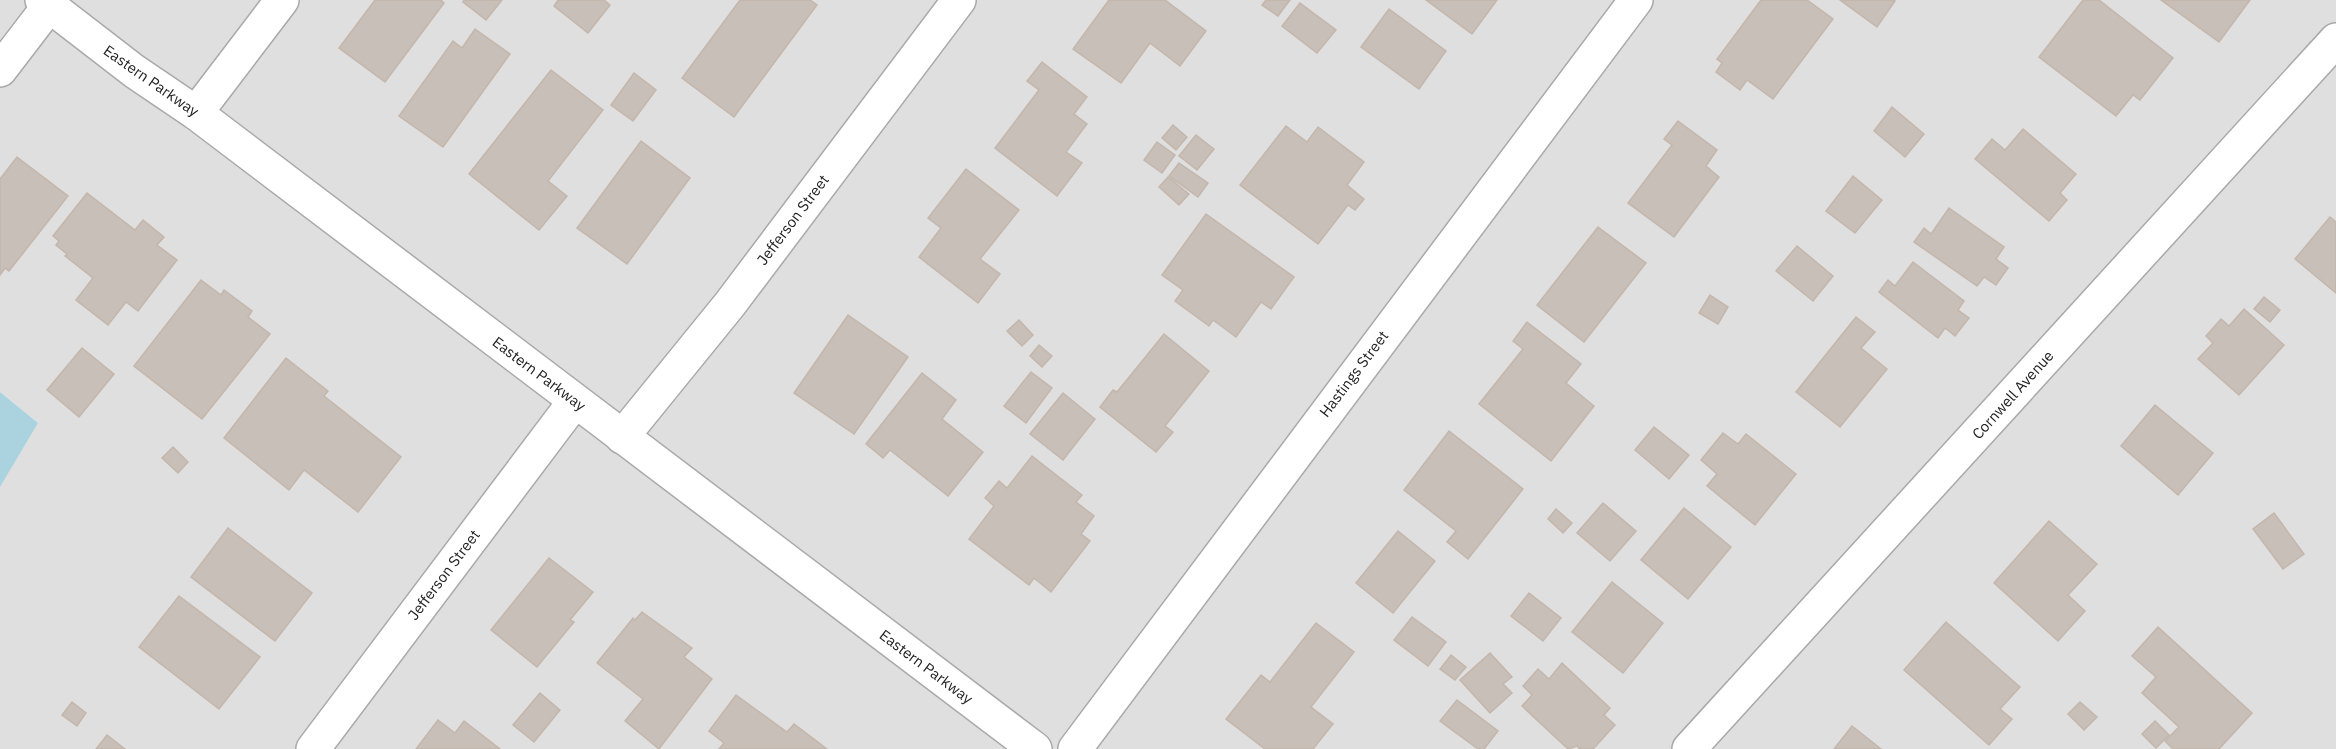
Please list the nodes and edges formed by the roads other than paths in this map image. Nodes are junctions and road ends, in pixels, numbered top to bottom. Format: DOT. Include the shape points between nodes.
graph roads {
  1 [pos="282,0"];
  2 [pos="959,0"];
  3 [pos="1636,0"];
  4 [pos="45,3"];
  5 [pos="2336,40"];
  6 [pos="0,70"];
  7 [pos="196,113"];
  8 [pos="575,401"];
  9 [pos="622,437"];
  10 [pos="1023,745"];
  11 [pos="313,749"];
  12 [pos="1075,749"];
  13 [pos="1689,749"];
  1 -- 7 [label="street"];
  2 -- 9 [label="street, Jefferson Street" via="730,304"];
  3 -- 12 [label="street, Hastings Street"];
  4 -- 6 [label="street"];
  4 -- 7 [label="street, Eastern Parkway"];
  5 -- 13 [label="street, Cornwell Avenue"];
  7 -- 8 [label="street, Eastern Parkway"];
  8 -- 9 [label="street, Eastern Parkway"];
  8 -- 11 [label="street, Jefferson Street"];
  9 -- 10 [label="street, Eastern Parkway"];
}
